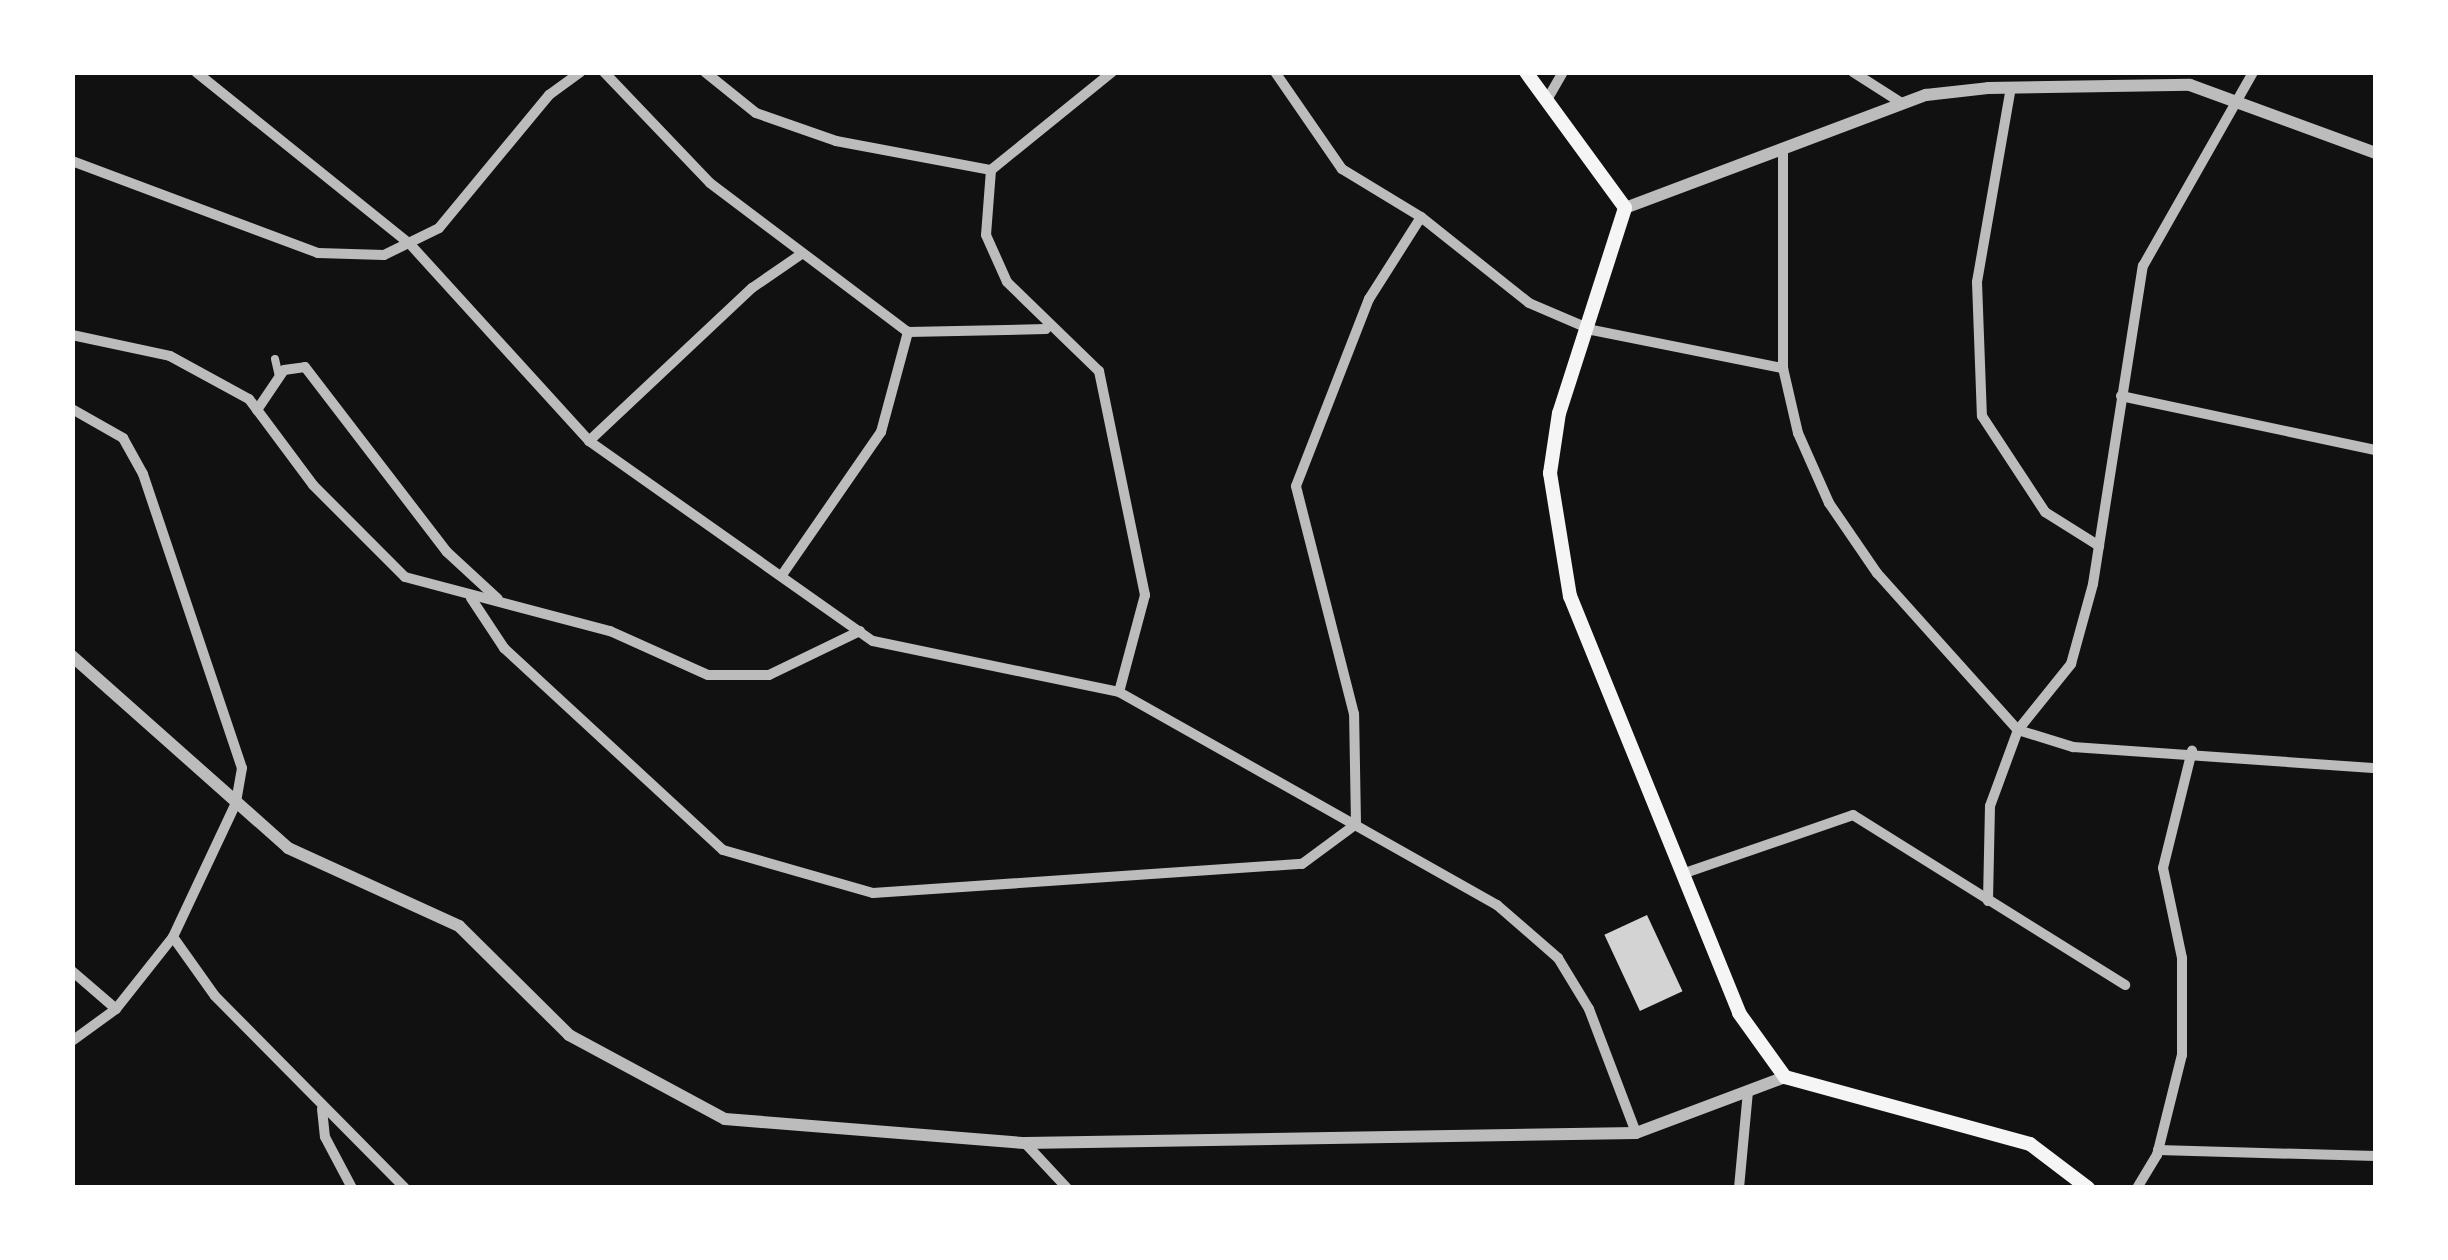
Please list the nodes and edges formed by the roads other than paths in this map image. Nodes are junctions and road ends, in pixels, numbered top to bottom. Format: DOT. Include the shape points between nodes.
graph roads {
  1 [pos="196,72"];
  2 [pos="580,72"];
  3 [pos="604,72"];
  4 [pos="705,72"];
  5 [pos="1112,72"];
  6 [pos="1275,72"];
  7 [pos="1526,72"];
  8 [pos="1564,72"];
  9 [pos="1853,72"];
  10 [pos="2253,72"];
  11 [pos="2123,79"];
  12 [pos="2012,88"];
  13 [pos="1548,98"];
  14 [pos="1903,104"];
  15 [pos="2233,108"];
  16 [pos="1783,150"];
  17 [pos="2376,154"];
  18 [pos="72,161"];
  19 [pos="991,170"];
  20 [pos="1625,208"];
  21 [pos="1422,217"];
  22 [pos="409,243"];
  23 [pos="800,255"];
  24 [pos="1046,328"];
  25 [pos="1592,330"];
  26 [pos="908,332"];
  27 [pos="72,335"];
  28 [pos="276,359"];
  29 [pos="1783,368"];
  30 [pos="279,377"];
  31 [pos="2121,396"];
  32 [pos="72,409"];
  33 [pos="257,410"];
  34 [pos="589,440"];
  35 [pos="2376,450"];
  36 [pos="2100,546"];
  37 [pos="782,575"];
  38 [pos="470,598"];
  39 [pos="498,600"];
  40 [pos="860,631"];
  41 [pos="72,656"];
  42 [pos="1119,692"];
  43 [pos="2018,730"];
  44 [pos="2192,750"];
  45 [pos="2376,768"];
  46 [pos="236,803"];
  47 [pos="1356,824"];
  48 [pos="1682,874"];
  49 [pos="1988,901"];
  50 [pos="173,937"];
  51 [pos="72,971"];
  52 [pos="2125,985"];
  53 [pos="116,1009"];
  54 [pos="72,1041"];
  55 [pos="1784,1077"];
  56 [pos="1748,1091"];
  57 [pos="322,1109"];
  58 [pos="1636,1133"];
  59 [pos="1025,1144"];
  60 [pos="2158,1150"];
  61 [pos="2376,1156"];
  62 [pos="352,1188"];
  63 [pos="405,1188"];
  64 [pos="1067,1188"];
  65 [pos="1739,1188"];
  66 [pos="2088,1188"];
  67 [pos="2137,1188"];
  1 -- 22 [label="street"];
  2 -- 22 [label="street" via="549,94 439,228"];
  3 -- 23 [label="street" via="710,182"];
  4 -- 19 [label="street" via="756,113 836,141"];
  5 -- 19 [label="street"];
  6 -- 21 [label="street" via="1342,169"];
  7 -- 13 [label="main road"];
  8 -- 13 [label="street"];
  9 -- 14 [label="street"];
  10 -- 15 [label="street"];
  11 -- 12 [label="street"];
  11 -- 15 [label="street" via="2190,85"];
  12 -- 14 [label="street"];
  12 -- 36 [label="street" via="1977,282 1982,416 2046,512"];
  13 -- 20 [label="main road"];
  14 -- 16 [label="street"];
  15 -- 17 [label="street"];
  15 -- 31 [label="street" via="2143,266"];
  16 -- 20 [label="street"];
  16 -- 29 [label="street"];
  18 -- 22 [label="street" via="318,253 384,255"];
  19 -- 24 [label="street" via="986,235 1008,282"];
  20 -- 25 [label="main road"];
  21 -- 25 [label="street" via="1528,303"];
  21 -- 47 [label="street" via="1369,299 1296,486 1354,714"];
  22 -- 34 [label="street"];
  23 -- 26 [label="street"];
  23 -- 34 [label="street" via="752,288"];
  24 -- 26 [label="street"];
  24 -- 42 [label="street" via="1099,372 1145,595"];
  25 -- 29 [label="street"];
  25 -- 48 [label="main road" via="1559,413 1550,473 1570,596"];
  26 -- 37 [label="street" via="881,432"];
  27 -- 33 [label="street" via="170,356"];
  28 -- 30 [label="street"];
  29 -- 43 [label="street" via="1798,434 1829,503 1877,574"];
  30 -- 33 [label="street"];
  30 -- 39 [label="street" via="306,366 414,512"];
  31 -- 35 [label="street"];
  31 -- 36 [label="street"];
  32 -- 46 [label="street" via="124,438 167,529 242,768"];
  33 -- 38 [label="street" via="313,485 404,577"];
  34 -- 37 [label="street"];
  36 -- 43 [label="street" via="2071,664"];
  37 -- 40 [label="street"];
  38 -- 39 [label="street"];
  38 -- 47 [label="street" via="504,648 723,850 873,893 1302,864"];
  39 -- 40 [label="street" via="610,631 708,674 769,675"];
  40 -- 42 [label="street"];
  41 -- 46 [label="street"];
  42 -- 47 [label="street"];
  43 -- 44 [label="street" via="2073,747"];
  43 -- 49 [label="street" via="1990,806"];
  44 -- 45 [label="street"];
  44 -- 60 [label="street" via="2163,868 2182,958 2182,1055"];
  46 -- 50 [label="street"];
  46 -- 59 [label="street" via="288,848 459,926 569,1035 725,1118"];
  47 -- 58 [label="street" via="1497,905 1558,958 1597,1026"];
  48 -- 49 [label="street" via="1853,816"];
  48 -- 55 [label="main road" via="1738,1013"];
  49 -- 52 [label="street"];
  50 -- 53 [label="street"];
  50 -- 57 [label="street" via="214,996"];
  51 -- 53 [label="street"];
  53 -- 54 [label="street"];
  55 -- 56 [label="street"];
  55 -- 66 [label="main road" via="2030,1144"];
  56 -- 58 [label="street"];
  56 -- 65 [label="street"];
  57 -- 62 [label="street" via="324,1137"];
  57 -- 63 [label="street"];
  58 -- 59 [label="street"];
  59 -- 64 [label="street"];
  60 -- 61 [label="street"];
  60 -- 67 [label="street"];
}
